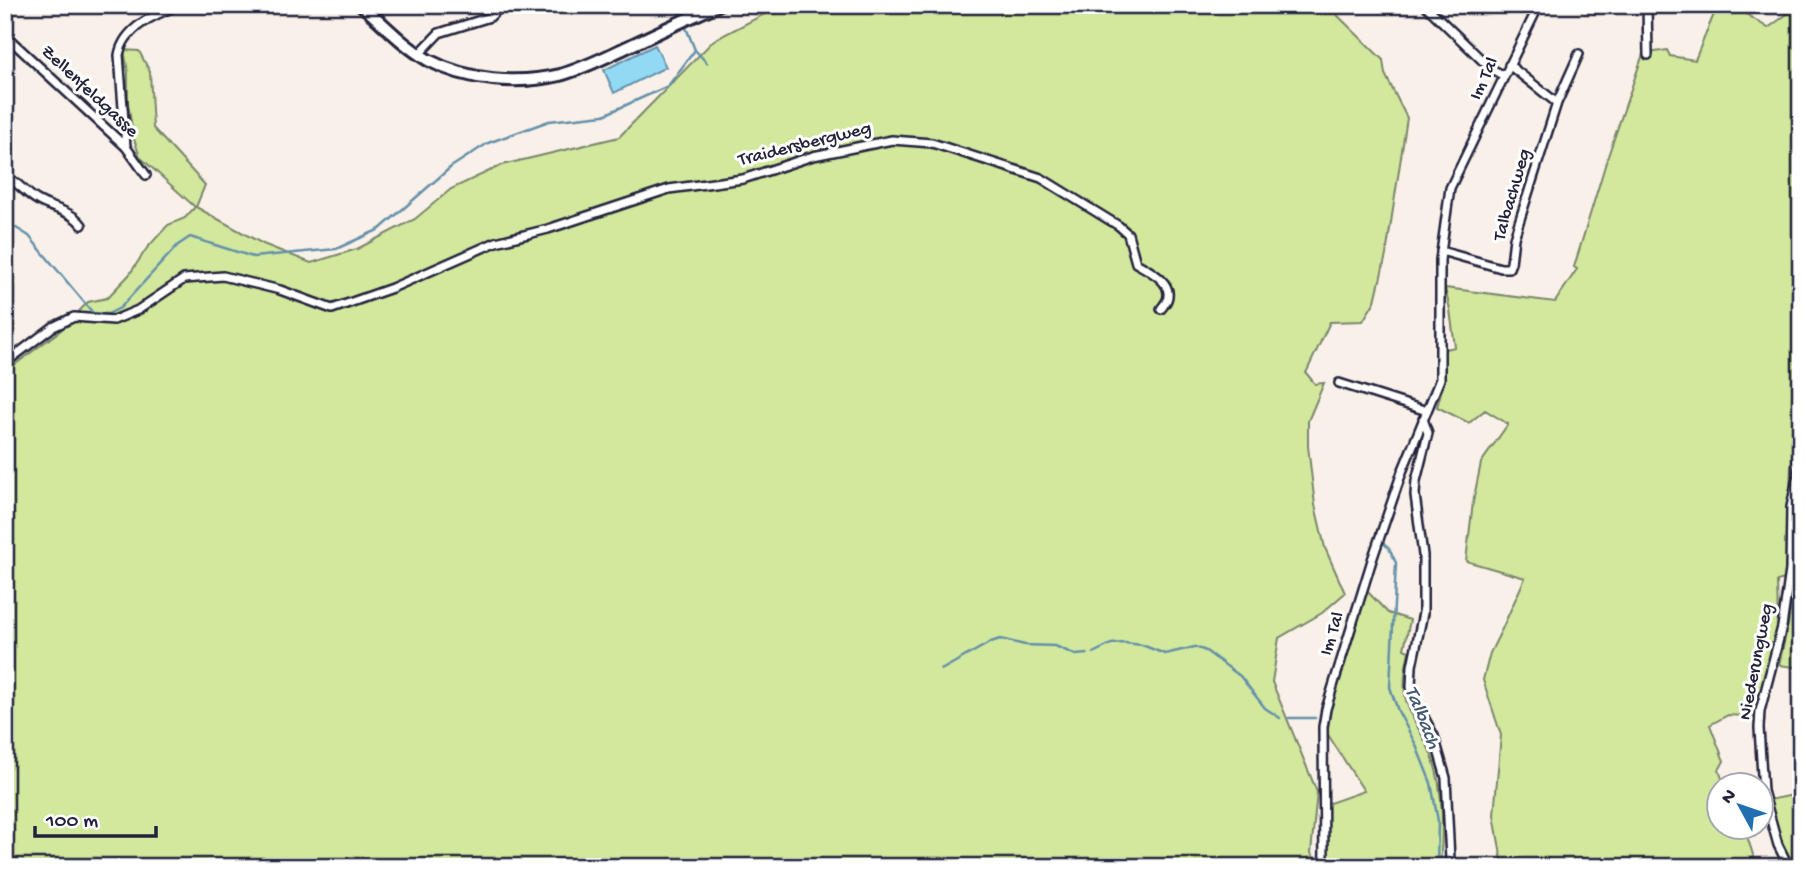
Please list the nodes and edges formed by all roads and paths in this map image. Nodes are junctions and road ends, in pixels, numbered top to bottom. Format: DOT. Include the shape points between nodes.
graph roads {
  1 [pos="179,5"];
  2 [pos="362,5"];
  3 [pos="502,5"];
  4 [pos="718,5"];
  5 [pos="1425,5"];
  6 [pos="1539,5"];
  7 [pos="1647,5"];
  8 [pos="5,35"];
  9 [pos="419,54"];
  10 [pos="1578,54"];
  11 [pos="1648,55"];
  12 [pos="1509,65"];
  13 [pos="1504,76"];
  14 [pos="1557,103"];
  15 [pos="126,147"];
  16 [pos="146,175"];
  17 [pos="5,176"];
  18 [pos="82,225"];
  19 [pos="1441,251"];
  20 [pos="1161,309"];
  21 [pos="5,363"];
  22 [pos="1339,383"];
  23 [pos="1425,415"];
  24 [pos="1801,460"];
  25 [pos="1324,867"];
  26 [pos="1448,867"];
  27 [pos="1789,867"];
  1 -- 15 [label="street" via="149,18 120,47"];
  2 -- 9 [label="main road"];
  3 -- 9 [label="street" via="490,17 439,33"];
  4 -- 9 [label="main road" via="589,65 530,80 475,76"];
  5 -- 13 [label="street"];
  6 -- 12 [label="street, Im Tal"];
  7 -- 11 [label="street"];
  8 -- 15 [label="street, Zellenfeldgasse"];
  10 -- 14 [label="street, Talbachweg"];
  12 -- 13 [label="street, Im Tal"];
  12 -- 14 [label="street"];
  13 -- 19 [label="street, Im Tal" via="1450,188"];
  14 -- 19 [label="street, Talbachweg" via="1514,238 1509,268"];
  15 -- 16 [label="street, Zellenfeldgasse"];
  17 -- 18 [label="street" via="35,200 69,213"];
  19 -- 23 [label="street, Im Tal" via="1440,379"];
  20 -- 21 [label="street, Traidersbergweg" via="1168,298 1167,287 1136,263 1128,234 1083,202 1041,178 997,163 932,143 892,140 813,156 743,179 669,189 496,242 332,309 223,276 184,279 138,310 114,320 74,317 52,327"];
  22 -- 23 [label="street"];
  23 -- 25 [label="street, Im Tal" via="1402,472 1326,709 1322,727"];
  23 -- 26 [label="street, Im Tal" via="1428,433 1415,495 1423,555 1423,613 1411,687 1434,736 1446,778"];
  24 -- 27 [label="street, Niederungweg" via="1791,507 1790,570 1782,627 1759,728 1763,791"];
}
